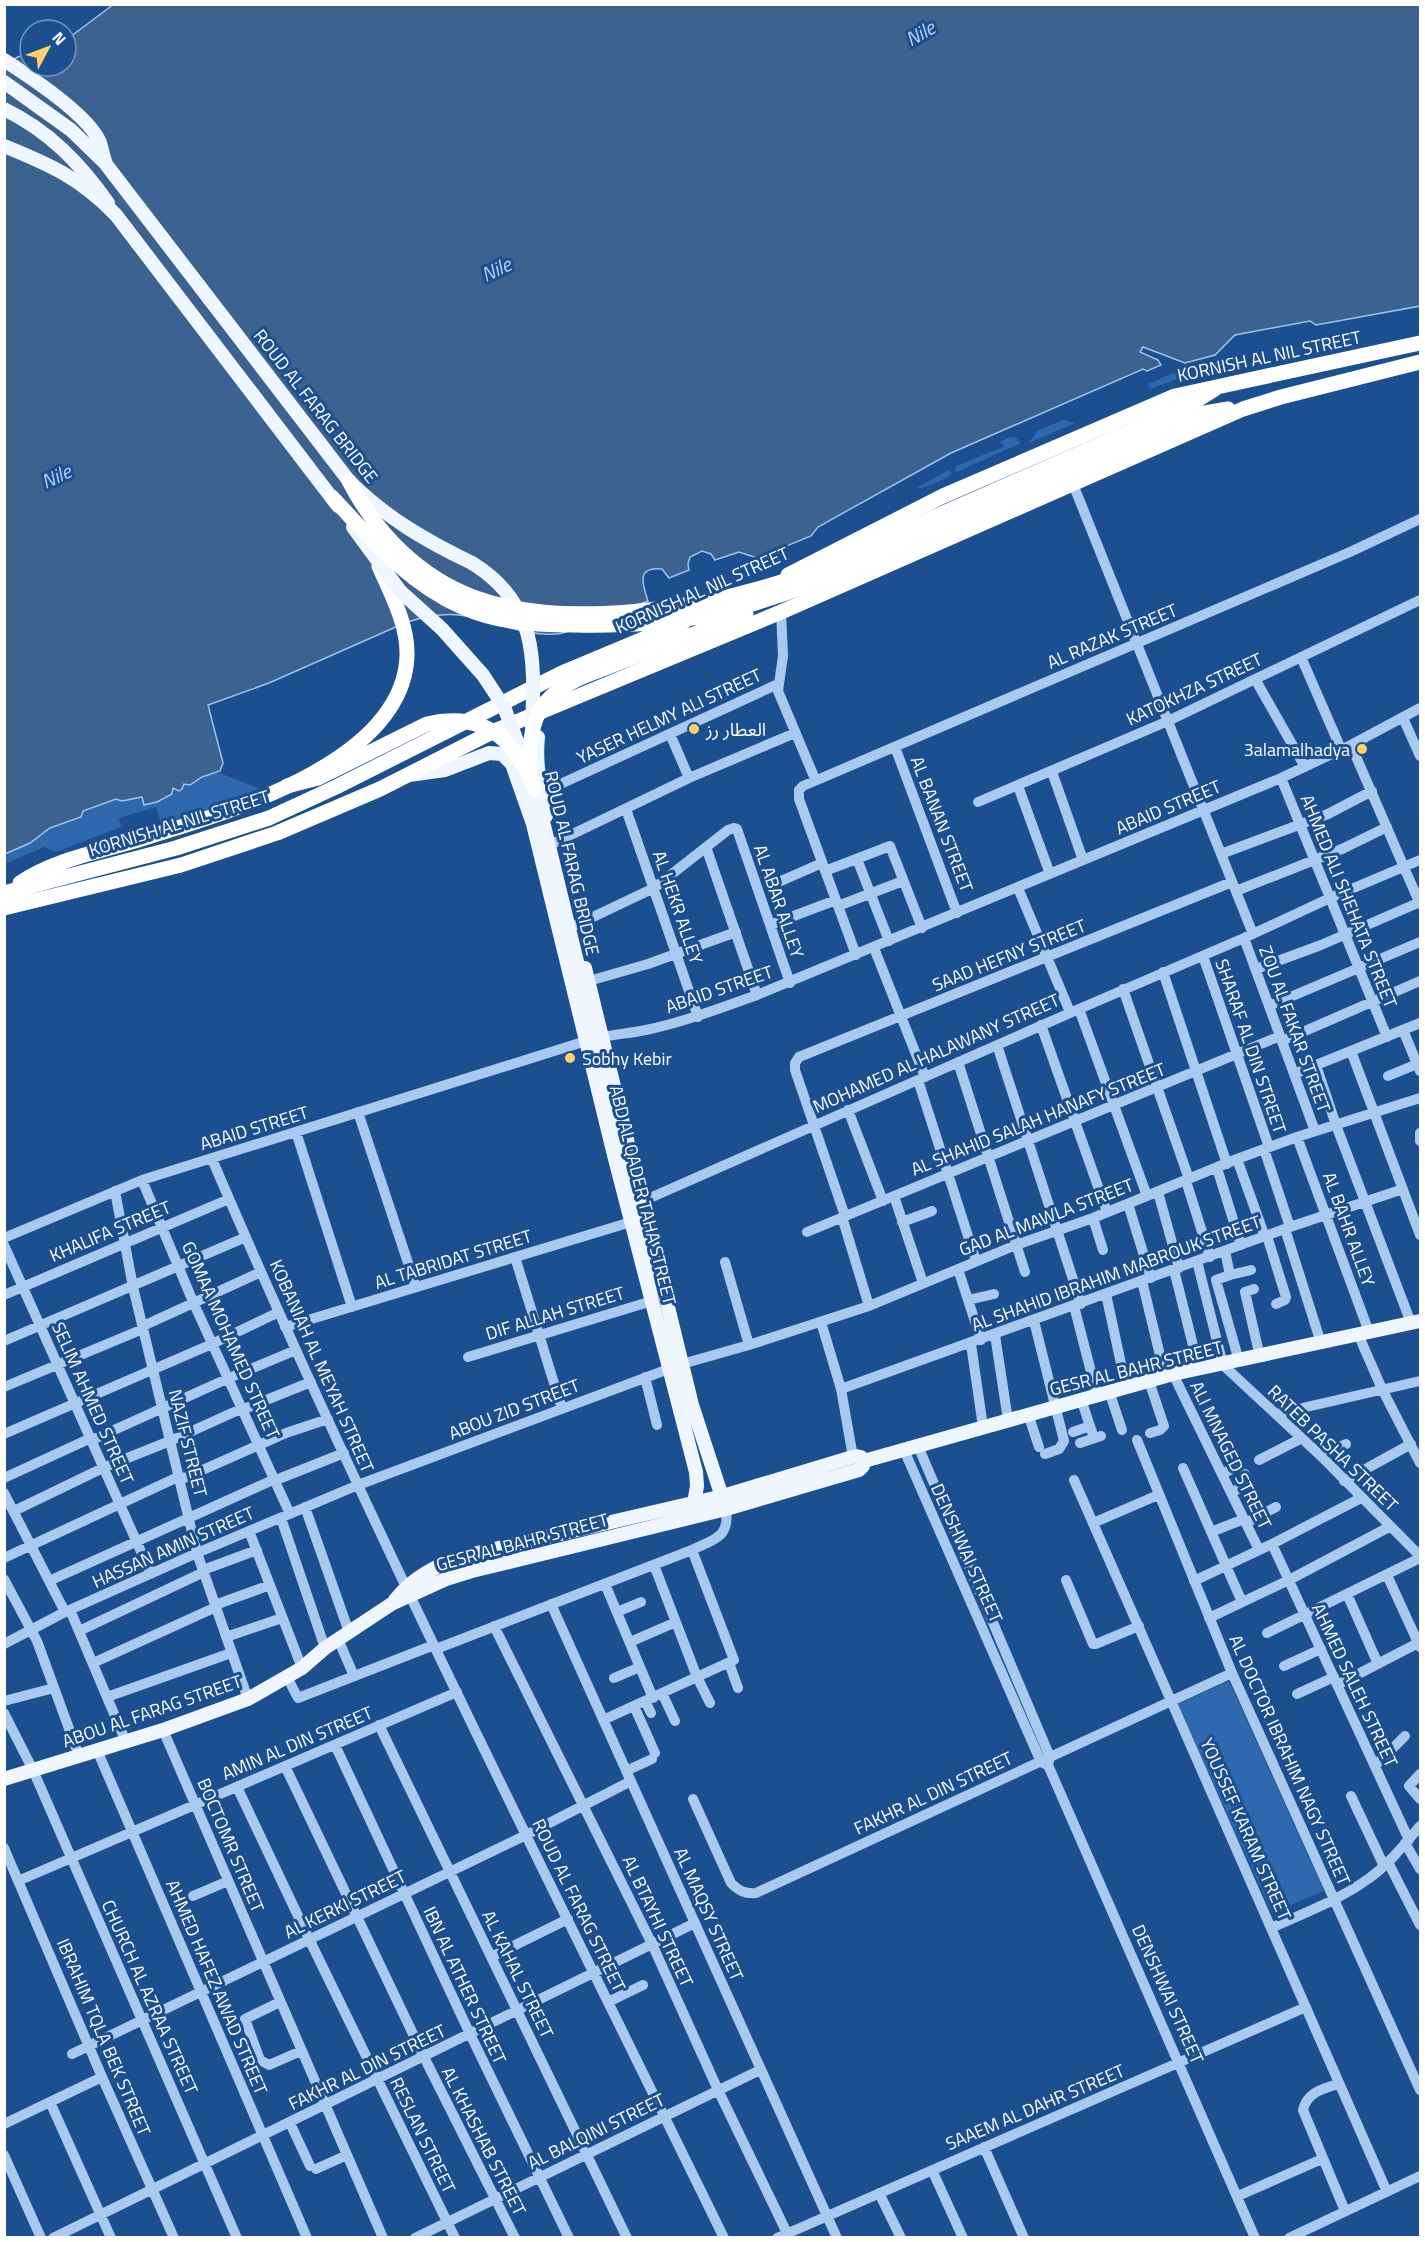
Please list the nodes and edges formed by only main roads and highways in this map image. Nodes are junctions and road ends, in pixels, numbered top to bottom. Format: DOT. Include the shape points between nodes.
graph roads {
  1 [pos="4,60"];
  2 [pos="4,82"];
  3 [pos="4,94"];
  4 [pos="4,110"];
  5 [pos="41,110"];
  6 [pos="4,146"];
  7 [pos="105,163"];
  8 [pos="116,215"];
  9 [pos="1420,343"];
  10 [pos="1420,362"];
  11 [pos="1220,386"];
  12 [pos="1243,409"];
  13 [pos="1151,428"];
  14 [pos="349,481"];
  15 [pos="332,497"];
  16 [pos="879,529"];
  17 [pos="378,563"];
  18 [pos="549,707"];
  19 [pos="529,773"];
  20 [pos="407,775"];
  21 [pos="287,786"];
  22 [pos="538,791"];
  23 [pos="7,892"];
  24 [pos="4,908"];
  25 [pos="574,992"];
  26 [pos="655,1296"];
  27 [pos="671,1320"];
  28 [pos="1416,1322"];
  29 [pos="676,1366"];
  30 [pos="716,1480"];
  31 [pos="698,1486"];
  32 [pos="725,1502"];
  33 [pos="694,1503"];
  34 [pos="408,1591"];
  35 [pos="393,1603"];
  36 [pos="4,1779"];
  1 -- 7 [label="main road" via="76,114 100,141"];
  2 -- 5 [label="main road, ROUD AL FARAG BRIDGE"];
  3 -- 5 [label="main road"];
  4 -- 8 [label="main road, bridge" via="55,141 76,161"];
  5 -- 7 [label="main road, ROUD AL FARAG BRIDGE" via="71,130"];
  6 -- 8 [label="main road, ROUD AL FARAG BRIDGE, bridge" via="62,171 99,197"];
  7 -- 14 [label="main road, ROUD AL FARAG BRIDGE"];
  8 -- 15 [label="main road, ROUD AL FARAG BRIDGE, bridge"];
  9 -- 11 [label="highway, KORNISH AL NIL STREET"];
  10 -- 12 [label="highway, KORNISH AL NIL STREET"];
  11 -- 13 [label="highway"];
  11 -- 16 [label="highway, KORNISH AL NIL STREET" via="1160,402 944,496"];
  12 -- 13 [label="highway" via="1224,409"];
  12 -- 18 [label="highway, KORNISH AL NIL STREET" via="781,612"];
  13 -- 14 [label="highway, bridge" via="796,578 655,610 537,610 502,606 474,597 448,585 400,550 361,504"];
  13 -- 15 [label="highway, bridge" via="854,566 737,608 657,623 540,624 502,619 465,608 407,574"];
  14 -- 22 [label="main road, ROUD AL FARAG BRIDGE, bridge" via="396,522 487,572 516,604 531,644 531,762"];
  15 -- 17 [label="main road, ROUD AL FARAG BRIDGE, bridge"];
  16 -- 19 [label="highway, bridge" via="849,560 817,583 562,686 535,719"];
  16 -- 23 [label="highway, KORNISH AL NIL STREET" via="742,597 562,673 269,818 176,848"];
  17 -- 19 [label="main road, ROUD AL FARAG BRIDGE, bridge" via="400,591 483,675 504,707"];
  17 -- 21 [label="highway, bridge" via="406,637 407,656 400,691 392,708 366,735 336,758"];
  18 -- 20 [label="highway, KORNISH AL NIL STREET"];
  18 -- 22 [label="main road, ABD AL QADER TAHA STREET" via="538,738"];
  19 -- 25 [label="main road, ROUD AL FARAG BRIDGE, bridge" via="574,970"];
  20 -- 24 [label="highway, KORNISH AL NIL STREET" via="345,805 230,850"];
  20 -- 25 [label="main road, ABD AL QADER TAHA STREET" via="445,770 489,753 502,754 513,764 533,824"];
  21 -- 22 [label="highway, bridge" via="318,778 427,724 460,720 505,739"];
  21 -- 23 [label="highway" via="212,817 54,865"];
  22 -- 26 [label="main road, ROUD AL FARAG BRIDGE, bridge"];
  22 -- 27 [label="main road, ABD AL QADER TAHA STREET" via="603,1036"];
  25 -- 26 [label="main road, ABD AL QADER TAHA STREET" via="631,1222"];
  26 -- 27 [label="main road, ROUD AL FARAG BRIDGE"];
  26 -- 29 [label="main road, ABD AL QADER TAHA STREET"];
  27 -- 29 [label="main road, ABD AL QADER TAHA STREET"];
  28 -- 32 [label="main road, GESR AL BAHR STREET" via="1169,1375 904,1450 858,1459 863,1466 859,1470"];
  29 -- 30 [label="main road, ABD AL QADER TAHA STREET"];
  29 -- 31 [label="main road, ABD AL QADER TAHA STREET"];
  30 -- 31 [label="main road" via="707,1487"];
  30 -- 32 [label="main road, ABD AL QADER TAHA STREET"];
  31 -- 33 [label="main road, ABD AL QADER TAHA STREET"];
  32 -- 33 [label="main road, GESR AL BAHR STREET"];
  32 -- 34 [label="main road, GESR AL BAHR STREET"];
  33 -- 34 [label="main road, GESR AL BAHR STREET" via="465,1556 434,1568"];
  34 -- 35 [label="main road, GESR AL BAHR STREET"];
  35 -- 36 [label="main road, ABOU AL FARAG STREET" via="302,1668 248,1699"];
}
